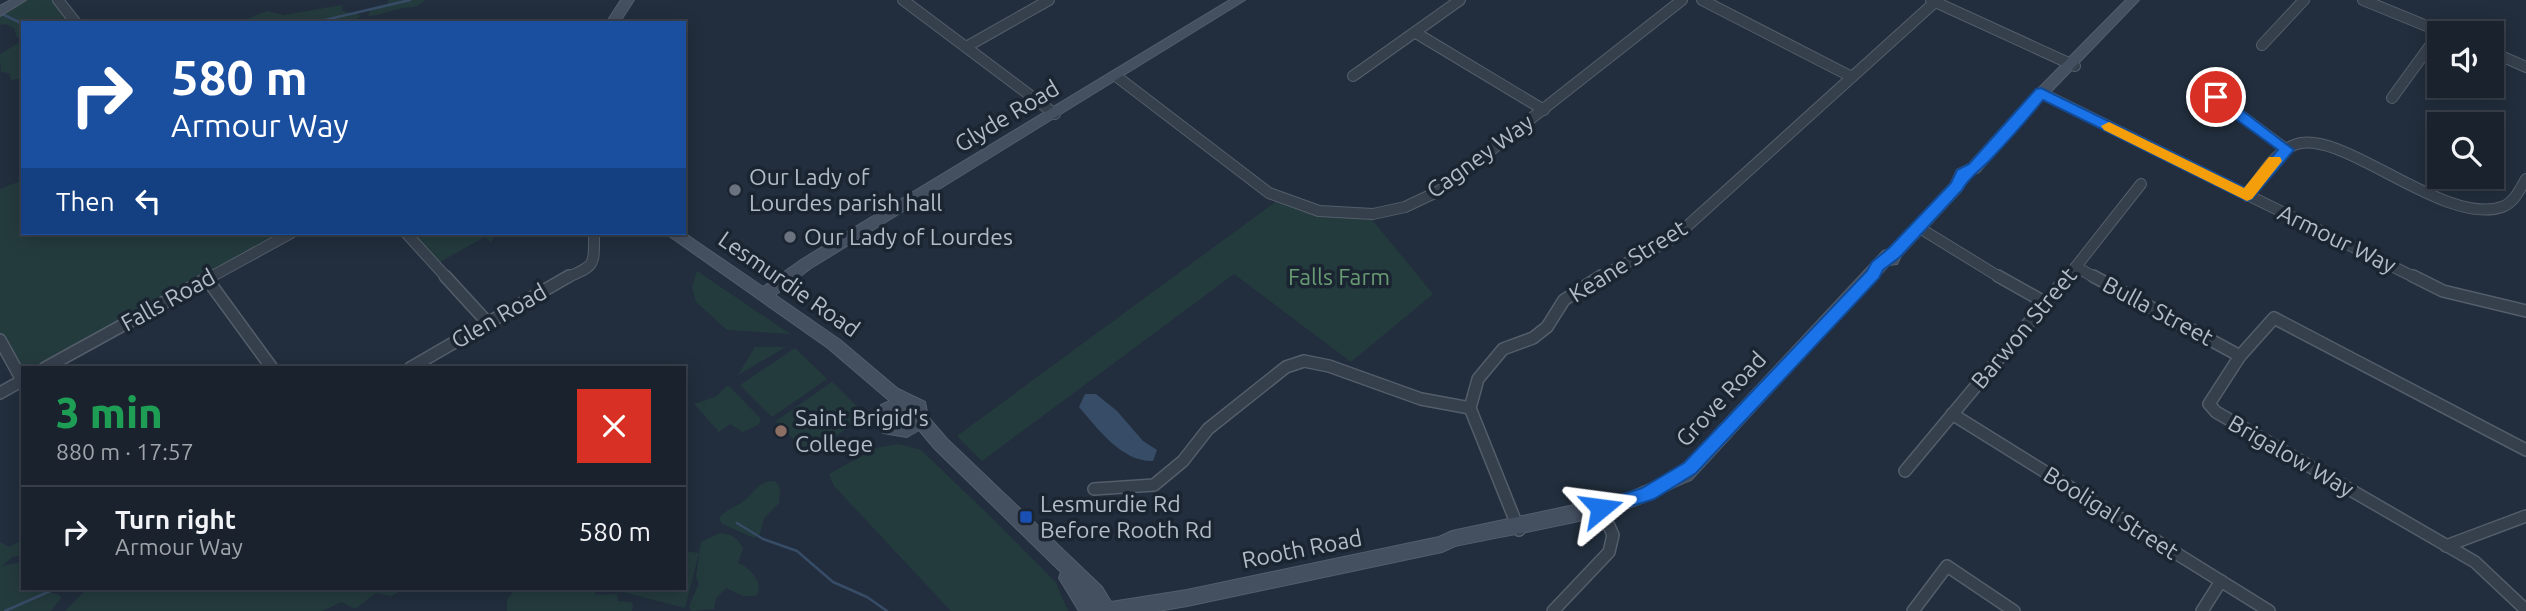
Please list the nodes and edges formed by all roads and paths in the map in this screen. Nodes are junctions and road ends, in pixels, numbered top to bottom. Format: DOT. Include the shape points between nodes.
graph roads {
  1 [pos="20,0"];
  2 [pos="58,0"];
  3 [pos="628,0"];
  4 [pos="903,0"];
  5 [pos="1049,0"];
  6 [pos="1239,0"];
  7 [pos="1460,0"];
  8 [pos="1682,0"];
  9 [pos="1702,0"];
  10 [pos="2133,0"];
  11 [pos="2304,0"];
  12 [pos="2363,0"];
  13 [pos="1933,1"];
  14 [pos="0,12"];
  15 [pos="74,21"];
  16 [pos="613,21"];
  17 [pos="2427,27"];
  18 [pos="1416,33"];
  19 [pos="2262,44"];
  20 [pos="966,47"];
  21 [pos="2427,52"];
  22 [pos="2504,57"];
  23 [pos="2072,65"];
  24 [pos="2526,67"];
  25 [pos="1116,76"];
  26 [pos="1353,76"];
  27 [pos="1853,77"];
  28 [pos="2213,88"];
  29 [pos="2044,94"];
  30 [pos="2392,98"];
  31 [pos="1544,110"];
  32 [pos="1055,114"];
  33 [pos="2287,150"];
  34 [pos="2526,180"];
  35 [pos="2141,184"];
  36 [pos="2247,196"];
  37 [pos="1916,229"];
  38 [pos="287,235"];
  39 [pos="408,235"];
  40 [pos="594,235"];
  41 [pos="676,235"];
  42 [pos="2076,267"];
  43 [pos="208,279"];
  44 [pos="764,295"];
  45 [pos="2046,303"];
  46 [pos="2526,311"];
  47 [pos="488,323"];
  48 [pos="0,340"];
  49 [pos="2240,356"];
  50 [pos="49,366"];
  51 [pos="271,366"];
  52 [pos="413,366"];
  53 [pos="21,378"];
  54 [pos="874,378"];
  55 [pos="21,381"];
  56 [pos="0,393"];
  57 [pos="906,401"];
  58 [pos="1470,408"];
  59 [pos="887,410"];
  60 [pos="1952,414"];
  61 [pos="914,425"];
  62 [pos="2526,450"];
  63 [pos="1905,471"];
  64 [pos="1094,489"];
  65 [pos="1603,512"];
  66 [pos="2526,516"];
  67 [pos="1519,529"];
  68 [pos="1036,534"];
  69 [pos="2446,546"];
  70 [pos="2221,581"];
  71 [pos="1171,601"];
  72 [pos="2526,610"];
  73 [pos="1089,611"];
  74 [pos="1106,611"];
  75 [pos="1141,611"];
  76 [pos="1553,611"];
  77 [pos="1913,611"];
  78 [pos="2014,611"];
  79 [pos="2202,611"];
  80 [pos="2269,611"];
  1 -- 14 [label="street"];
  2 -- 15 [label="street"];
  3 -- 16 [label="street"];
  4 -- 20 [label="street"];
  5 -- 20 [label="street"];
  6 -- 25 [label="street, Glyde Road"];
  7 -- 18 [label="street"];
  8 -- 31 [label="street, Cagney Way"];
  9 -- 27 [label="street"];
  10 -- 23 [label="street, Grove Road"];
  11 -- 19 [label="street"];
  12 -- 17 [label="street"];
  13 -- 23 [label="street"];
  13 -- 27 [label="street, Keane Street"];
  18 -- 26 [label="street"];
  18 -- 31 [label="street"];
  20 -- 32 [label="street"];
  21 -- 30 [label="street"];
  22 -- 24 [label="street"];
  23 -- 29 [label="street, Grove Road"];
  25 -- 31 [label="street, Cagney Way" via="1269,193 1320,211 1373,214 1405,207 1439,191"];
  25 -- 32 [label="street, Glyde Road"];
  27 -- 58 [label="street, Keane Street" via="1674,238 1592,281 1564,300 1547,327 1533,338 1503,349 1478,379"];
  28 -- 33 [label="street" via="2216,97"];
  29 -- 36 [label="street, Armour Way"];
  29 -- 37 [label="street, Grove Road" via="1974,168 1970,181 1957,186"];
  32 -- 44 [label="street, Glyde Road" via="806,264"];
  33 -- 34 [label="street" via="2297,144 2317,144 2460,206 2481,209 2501,207 2516,197"];
  33 -- 36 [label="street"];
  35 -- 42 [label="street, Barwon Street"];
  36 -- 46 [label="street, Armour Way" via="2443,290"];
  37 -- 45 [label="street"];
  37 -- 65 [label="street, Grove Road" via="1883,269 1828,322 1808,352 1788,364 1679,483 1657,499"];
  38 -- 43 [label="street, Falls Road"];
  39 -- 47 [label="street"];
  40 -- 47 [label="street, Glen Road" via="590,268"];
  41 -- 44 [label="street, Lesmurdie Road"];
  42 -- 45 [label="street, Barwon Street"];
  42 -- 49 [label="street, Bulla Street"];
  43 -- 50 [label="street, Falls Road"];
  43 -- 51 [label="street"];
  44 -- 54 [label="street, Lesmurdie Road"];
  45 -- 60 [label="street, Barwon Street"];
  47 -- 52 [label="street, Glen Road"];
  48 -- 53 [label="street"];
  49 -- 62 [label="street, Brigalow Way" via="2273,318"];
  49 -- 69 [label="street, Brigalow Way" via="2208,404 2216,412"];
  54 -- 57 [label="street, Lesmurdie Road"];
  54 -- 59 [label="street, Lesmurdie Road"];
  55 -- 56 [label="street"];
  57 -- 59 [label="street"];
  57 -- 61 [label="street, Lesmurdie Road" via="919,407"];
  58 -- 64 [label="street" via="1421,400 1304,361 1286,367 1208,429 1183,461 1154,485"];
  58 -- 67 [label="street"];
  59 -- 61 [label="street, Lesmurdie Road" via="886,425 897,432"];
  60 -- 63 [label="street, Barwon Street"];
  60 -- 70 [label="street, Booligal Street"];
  61 -- 68 [label="street, Lesmurdie Road" via="941,444"];
  65 -- 67 [label="street, Rooth Road"];
  65 -- 76 [label="street" via="1613,535 1609,552"];
  66 -- 69 [label="street"];
  67 -- 71 [label="street, Rooth Road"];
  68 -- 73 [label="street, Lesmurdie Road"];
  68 -- 74 [label="street, Lesmurdie Road"];
  69 -- 72 [label="street, Brigalow Way" via="2475,562"];
  70 -- 79 [label="street"];
  70 -- 80 [label="street, Booligal Street"];
  71 -- 74 [label="street, Rooth Road"];
  71 -- 75 [label="street, Rooth Road"];
  77 -- 78 [label="street" via="1947,566"];
}
